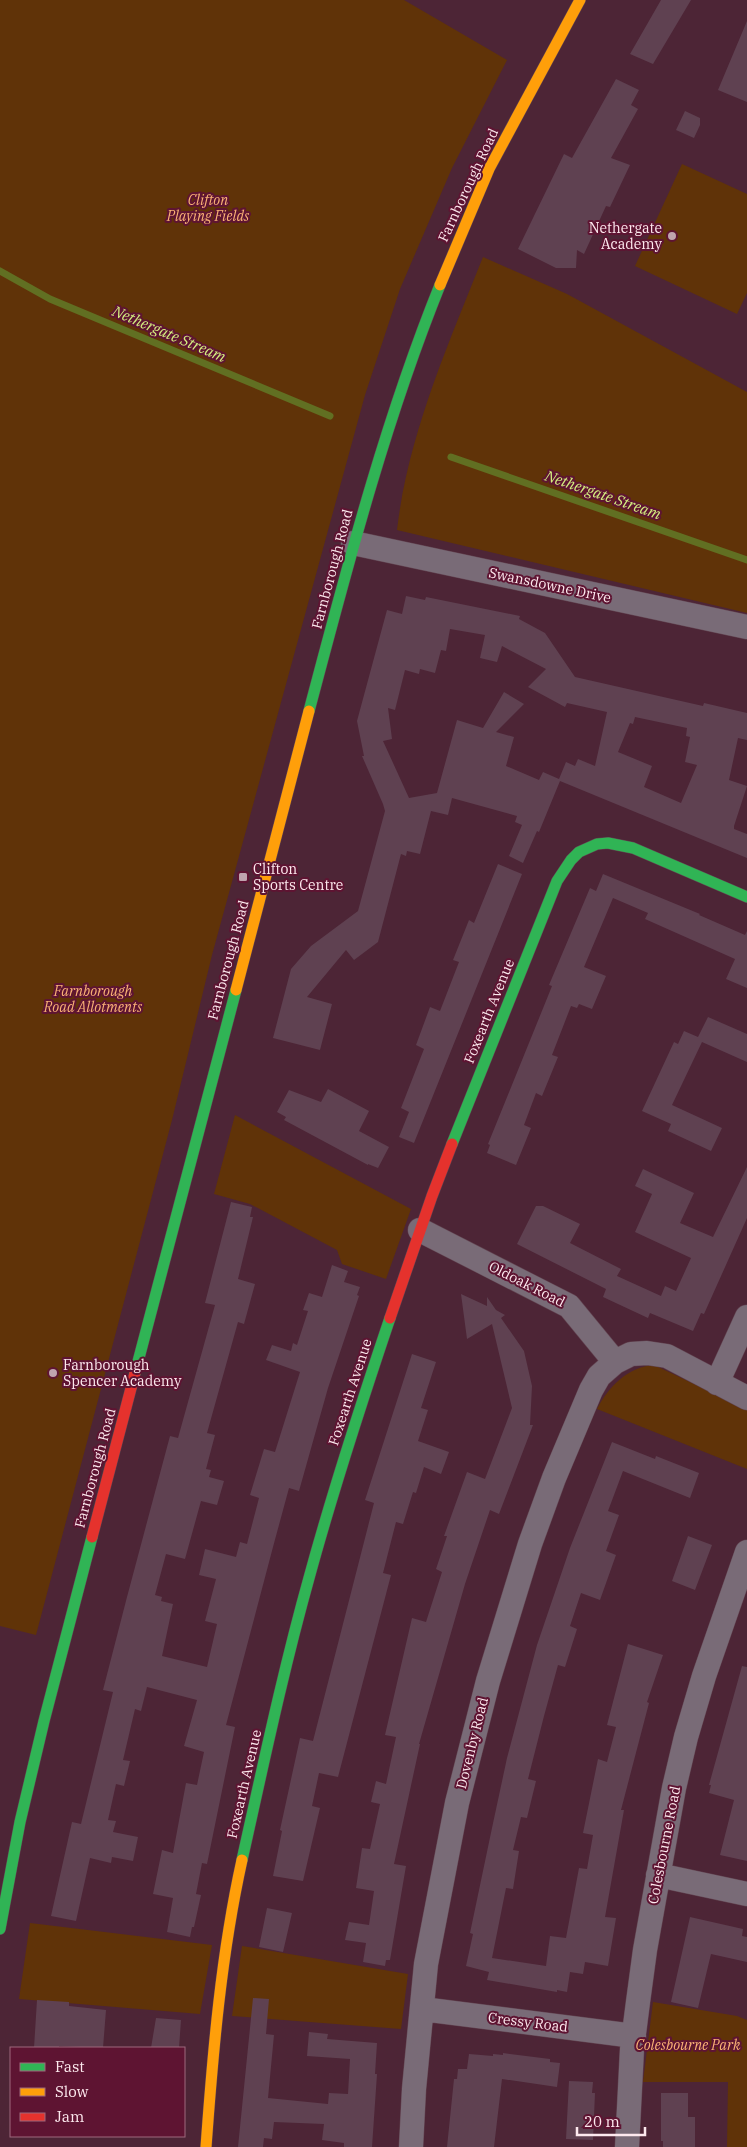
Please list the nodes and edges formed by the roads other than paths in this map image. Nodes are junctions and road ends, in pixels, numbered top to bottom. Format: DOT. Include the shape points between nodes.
graph roads {
  1 [pos="580,0"];
  2 [pos="353,543"];
  3 [pos="747,627"];
  4 [pos="747,897"];
  5 [pos="420,1230"];
  6 [pos="747,1317"];
  7 [pos="615,1362"];
  8 [pos="718,1383"];
  9 [pos="747,1398"];
  10 [pos="747,1552"];
  11 [pos="658,1875"];
  12 [pos="747,1894"];
  13 [pos="0,1929"];
  14 [pos="422,2009"];
  15 [pos="634,2036"];
  16 [pos="206,2147"];
  17 [pos="411,2147"];
  18 [pos="627,2147"];
  1 -- 2 [label="street, Farnborough Road" via="489,169 439,287 410,364"];
  2 -- 3 [label="street, Swansdowne Drive"];
  2 -- 13 [label="street, Farnborough Road" via="44,1721 20,1822"];
  4 -- 5 [label="street, Foxearth Avenue" via="619,844 604,842 590,846 572,858 554,889"];
  5 -- 7 [label="street, Oldoak Road" via="569,1306"];
  5 -- 16 [label="street, Foxearth Avenue" via="358,1413 312,1568 267,1746 222,1968"];
  6 -- 8 [label="street"];
  7 -- 8 [label="street" via="638,1353 657,1353"];
  7 -- 14 [label="street, Dovenby Road" via="603,1372 591,1390 568,1444 530,1544 508,1616 471,1744 449,1840 426,1964"];
  8 -- 9 [label="street"];
  10 -- 11 [label="street, Colesbourne Road" via="686,1737"];
  11 -- 12 [label="street"];
  11 -- 15 [label="street, Colesbourne Road"];
  14 -- 15 [label="street, Cressy Road"];
  14 -- 17 [label="street, Dovenby Road"];
  15 -- 18 [label="street, Colesbourne Road"];
}
